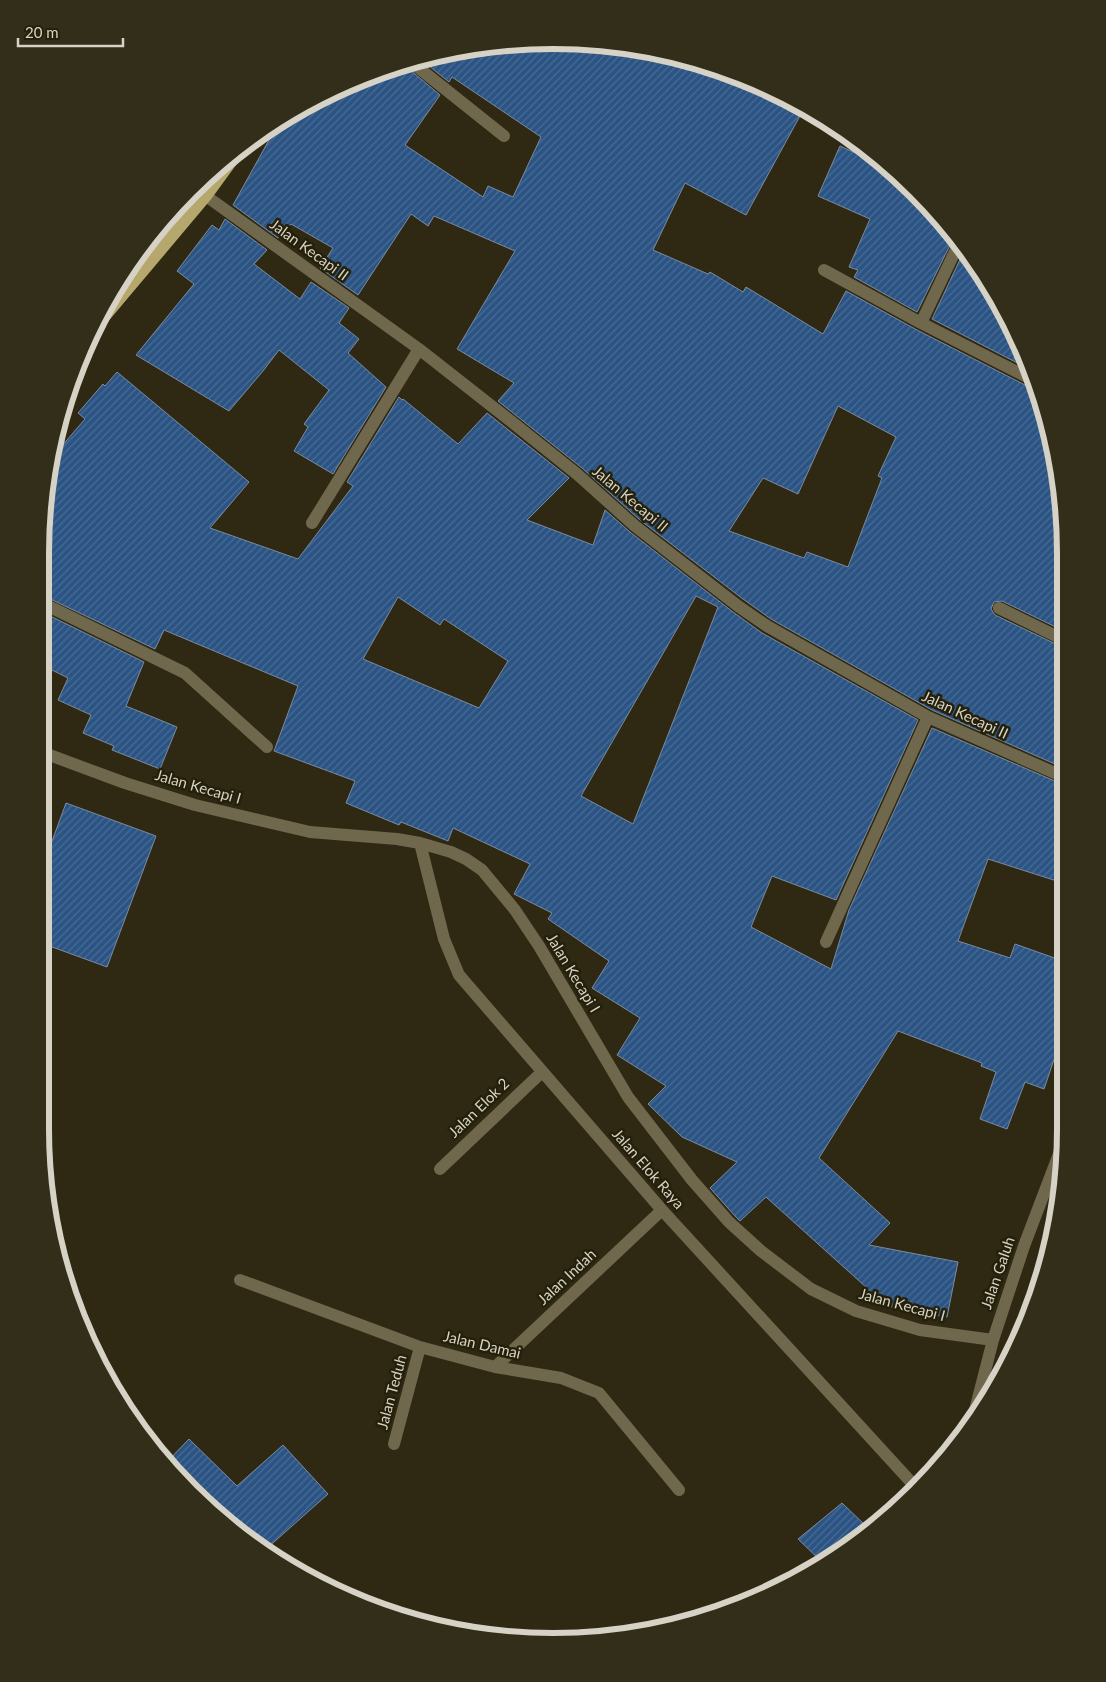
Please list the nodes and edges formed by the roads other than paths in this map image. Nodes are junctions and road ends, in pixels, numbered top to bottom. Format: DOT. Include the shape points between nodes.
graph roads {
  1 [pos="417,68"];
  2 [pos="504,136"];
  3 [pos="224,172"];
  4 [pos="206,196"];
  5 [pos="956,250"];
  6 [pos="824,270"];
  7 [pos="112,308"];
  8 [pos="921,323"];
  9 [pos="419,349"];
  10 [pos="1024,375"];
  11 [pos="312,523"];
  12 [pos="49,606"];
  13 [pos="999,608"];
  14 [pos="1057,637"];
  15 [pos="928,717"];
  16 [pos="267,747"];
  17 [pos="49,755"];
  18 [pos="1057,773"];
  19 [pos="420,842"];
  20 [pos="826,942"];
  21 [pos="542,1072"];
  22 [pos="1056,1162"];
  23 [pos="440,1169"];
  24 [pos="662,1210"];
  25 [pos="240,1280"];
  26 [pos="992,1340"];
  27 [pos="420,1347"];
  28 [pos="495,1367"];
  29 [pos="977,1401"];
  30 [pos="394,1444"];
  31 [pos="911,1482"];
  32 [pos="679,1490"];
  1 -- 2 [label="street"];
  3 -- 4 [label="main road"];
  4 -- 7 [label="main road"];
  4 -- 9 [label="street, Jalan Kecapi II"];
  5 -- 8 [label="street"];
  6 -- 8 [label="street"];
  8 -- 10 [label="street"];
  9 -- 11 [label="street"];
  9 -- 15 [label="street, Jalan Kecapi II" via="738,606 776,632"];
  12 -- 16 [label="street" via="185,673"];
  13 -- 14 [label="street"];
  15 -- 18 [label="street, Jalan Kecapi II"];
  15 -- 20 [label="street"];
  17 -- 19 [label="street, Jalan Kecapi I" via="134,786 254,820 310,832"];
  19 -- 21 [label="street, Jalan Elok Raya" via="444,939 458,975"];
  19 -- 26 [label="street, Jalan Kecapi I" via="466,859 482,870 500,890 539,946 628,1097 692,1180 729,1222 761,1251 811,1289 856,1311 920,1330"];
  21 -- 23 [label="street, Jalan Elok 2"];
  21 -- 24 [label="street, Jalan Elok Raya"];
  22 -- 26 [label="street, Jalan Galuh"];
  24 -- 28 [label="street, Jalan Indah"];
  24 -- 31 [label="street, Jalan Elok Raya"];
  25 -- 27 [label="street, Jalan Damai"];
  26 -- 29 [label="street, Jalan Galuh"];
  27 -- 28 [label="street, Jalan Damai"];
  27 -- 30 [label="street, Jalan Teduh"];
  28 -- 32 [label="street, Jalan Damai" via="561,1378 599,1393"];
}
